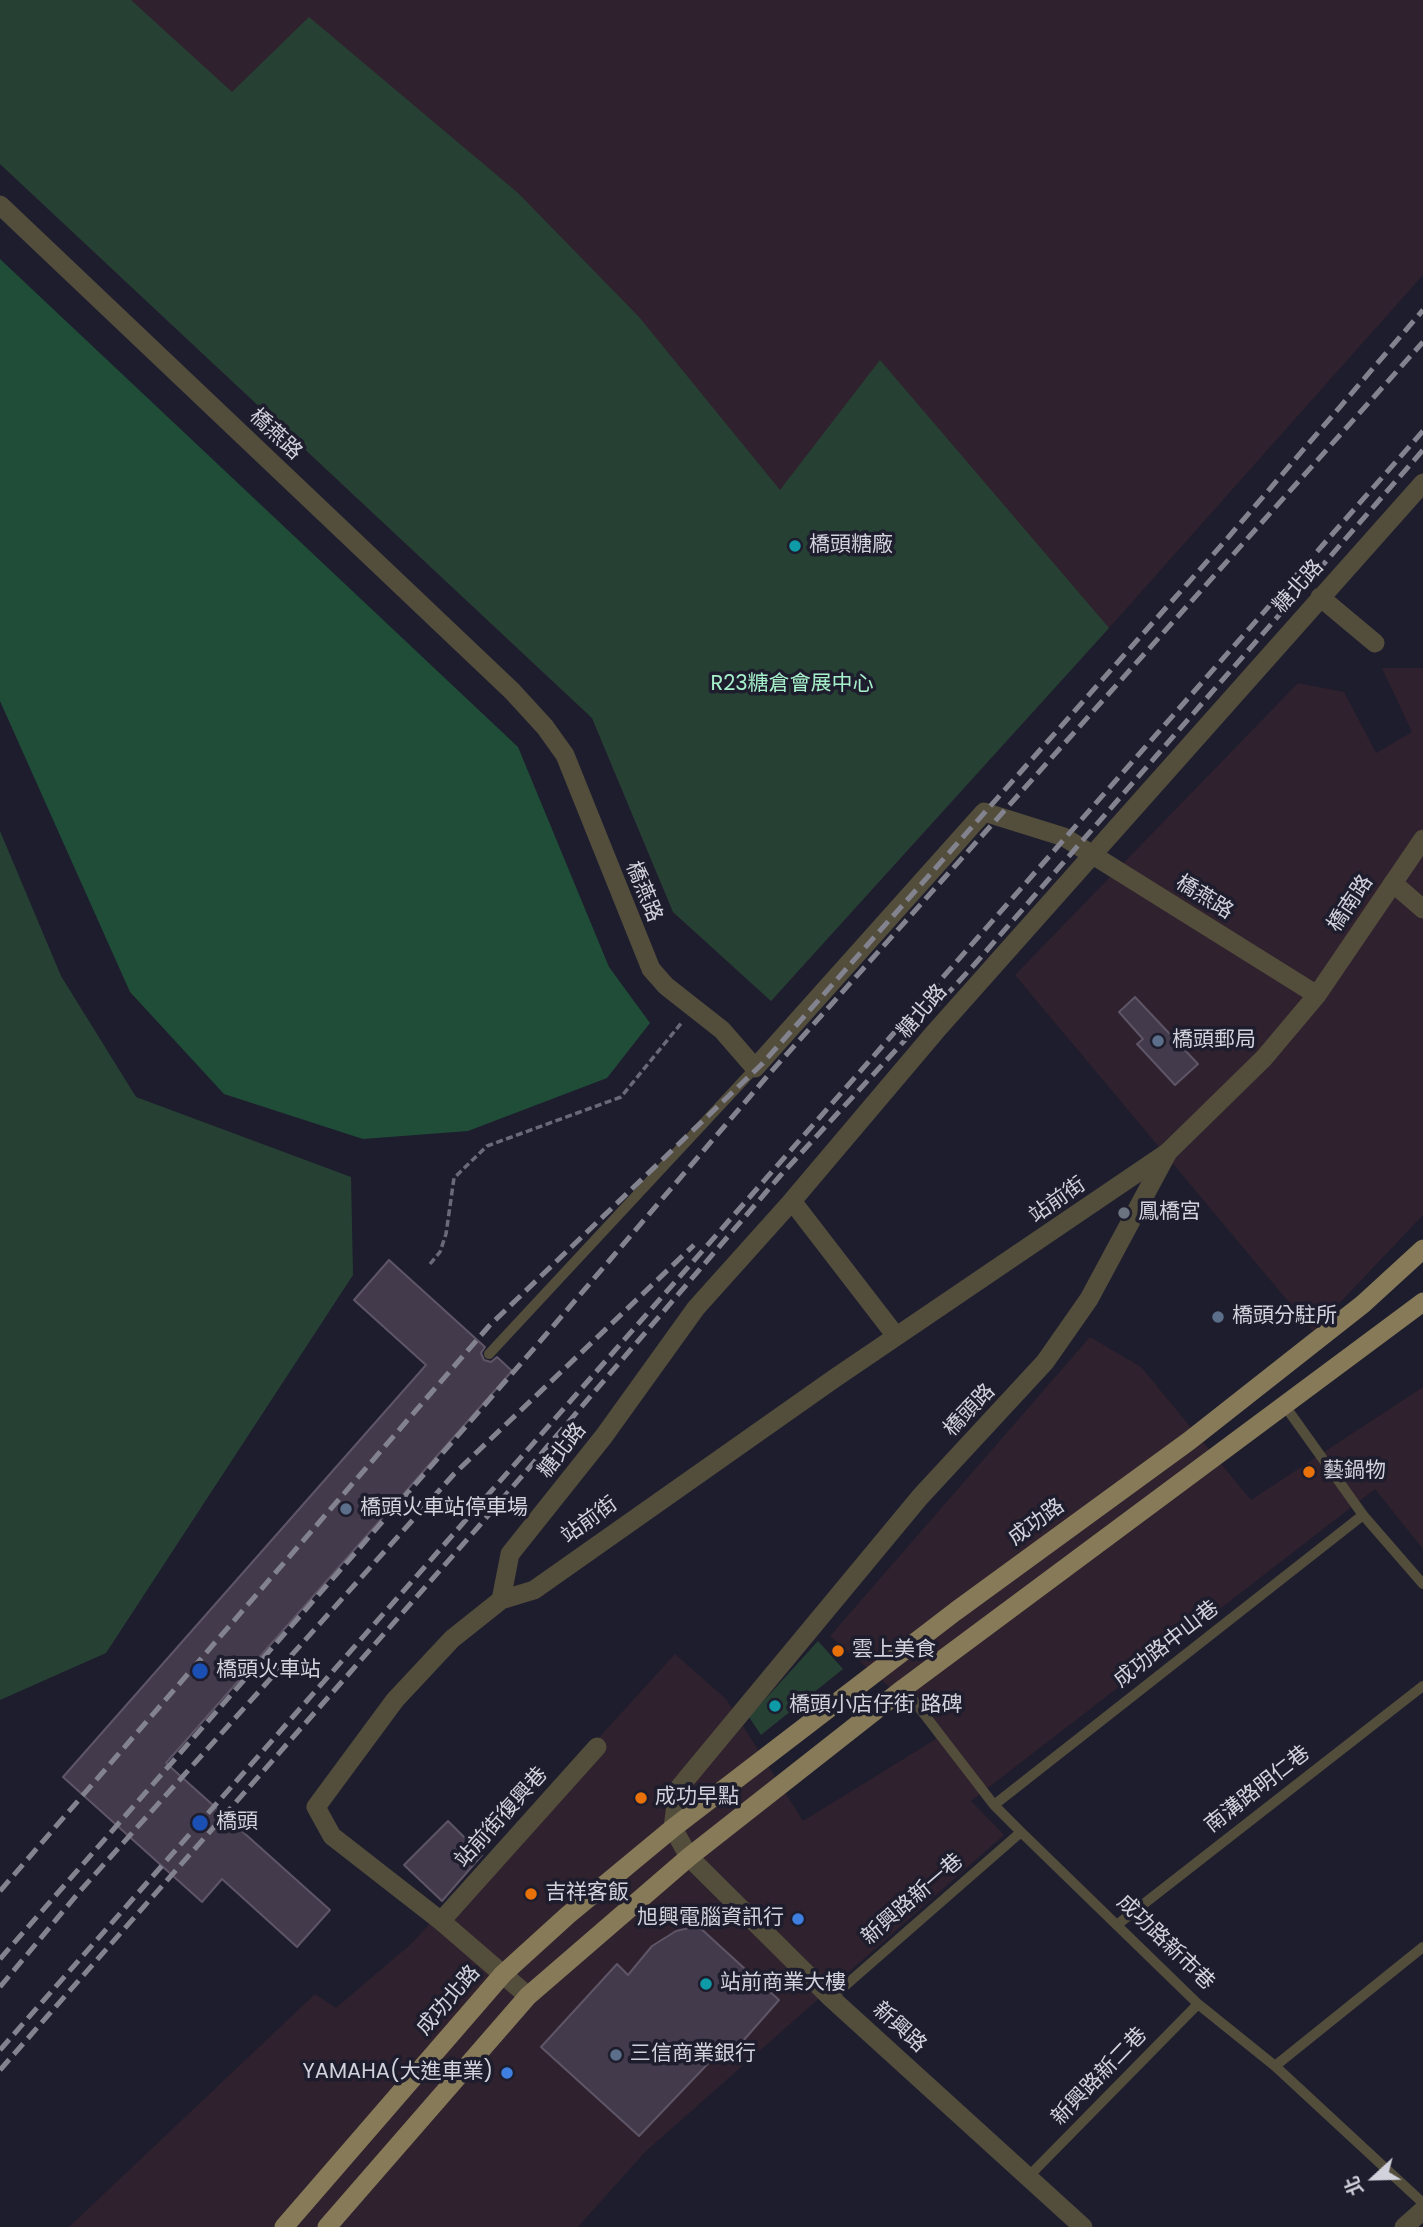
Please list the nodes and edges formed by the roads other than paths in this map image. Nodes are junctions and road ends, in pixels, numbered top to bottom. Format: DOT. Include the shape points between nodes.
graph roads {
  1 [pos="0,205"];
  2 [pos="1423,483"];
  3 [pos="1320,597"];
  4 [pos="1375,643"];
  5 [pos="1423,839"];
  6 [pos="1091,856"];
  7 [pos="1392,883"];
  8 [pos="1423,909"];
  9 [pos="1317,995"];
  10 [pos="755,1068"];
  11 [pos="1168,1153"];
  12 [pos="793,1201"];
  13 [pos="1423,1249"];
  14 [pos="1423,1302"];
  15 [pos="896,1336"];
  16 [pos="489,1354"];
  17 [pos="1285,1406"];
  18 [pos="1363,1515"];
  19 [pos="1423,1584"];
  20 [pos="501,1600"];
  21 [pos="1423,1686"];
  22 [pos="904,1688"];
  23 [pos="597,1747"];
  24 [pos="994,1805"];
  25 [pos="673,1828"];
  26 [pos="1021,1832"];
  27 [pos="690,1857"];
  28 [pos="441,1921"];
  29 [pos="1118,1924"];
  30 [pos="1423,1947"];
  31 [pos="503,1973"];
  32 [pos="528,1996"];
  33 [pos="831,1998"];
  34 [pos="1199,2004"];
  35 [pos="1275,2066"];
  36 [pos="1029,2176"];
  37 [pos="1423,2203"];
  38 [pos="1423,2210"];
  39 [pos="284,2227"];
  40 [pos="327,2227"];
  41 [pos="1083,2227"];
  42 [pos="1404,2227"];
  1 -- 10 [label="street, 橋燕路" via="545,727 565,755 650,969 722,1030"];
  2 -- 3 [label="street, 糖北路"];
  3 -- 4 [label="street"];
  3 -- 6 [label="street, 糖北路"];
  5 -- 7 [label="street, 橋南路"];
  6 -- 9 [label="street, 橋燕路"];
  6 -- 10 [label="street, 橋燕路" via="1064,837 984,812"];
  6 -- 12 [label="street, 糖北路"];
  7 -- 8 [label="street"];
  7 -- 9 [label="street, 橋南路"];
  9 -- 11 [label="street, 橋頭路" via="1264,1058"];
  10 -- 16 [label="lane"];
  11 -- 15 [label="street, 站前街"];
  11 -- 25 [label="street, 橋頭路" via="1089,1299 1045,1362 920,1497 678,1789"];
  12 -- 15 [label="street"];
  12 -- 20 [label="street, 糖北路" via="696,1308 604,1436 510,1554"];
  13 -- 25 [label="main road, 成功路" via="1363,1304 1189,1441 956,1611"];
  14 -- 17 [label="main road"];
  15 -- 20 [label="street, 站前街" via="534,1590"];
  17 -- 18 [label="lane"];
  17 -- 22 [label="main road"];
  18 -- 19 [label="lane"];
  18 -- 24 [label="lane, 成功路中山巷"];
  20 -- 28 [label="street, 站前街" via="452,1639 395,1700 316,1807 332,1836"];
  21 -- 29 [label="lane, 南溝路明仁巷"];
  22 -- 24 [label="lane, 成功路新市巷"];
  22 -- 27 [label="main road"];
  23 -- 28 [label="street, 站前街復興巷"];
  24 -- 26 [label="lane, 成功路新市巷"];
  25 -- 27 [label="street"];
  25 -- 31 [label="main road, 成功北路"];
  26 -- 29 [label="lane, 成功路新市巷"];
  26 -- 33 [label="lane, 新興路新一巷"];
  27 -- 32 [label="main road"];
  27 -- 33 [label="street, 新興路"];
  28 -- 31 [label="street, 站前街"];
  29 -- 34 [label="lane, 成功路新市巷"];
  30 -- 35 [label="lane"];
  31 -- 32 [label="street, 站前街"];
  31 -- 39 [label="main road, 成功北路"];
  32 -- 40 [label="main road"];
  33 -- 36 [label="street, 新興路"];
  34 -- 35 [label="lane, 成功路新市巷"];
  34 -- 36 [label="lane, 新興路新二巷"];
  35 -- 37 [label="lane, 成功路新市巷"];
  36 -- 41 [label="street, 新興路"];
  38 -- 42 [label="street"];
}
